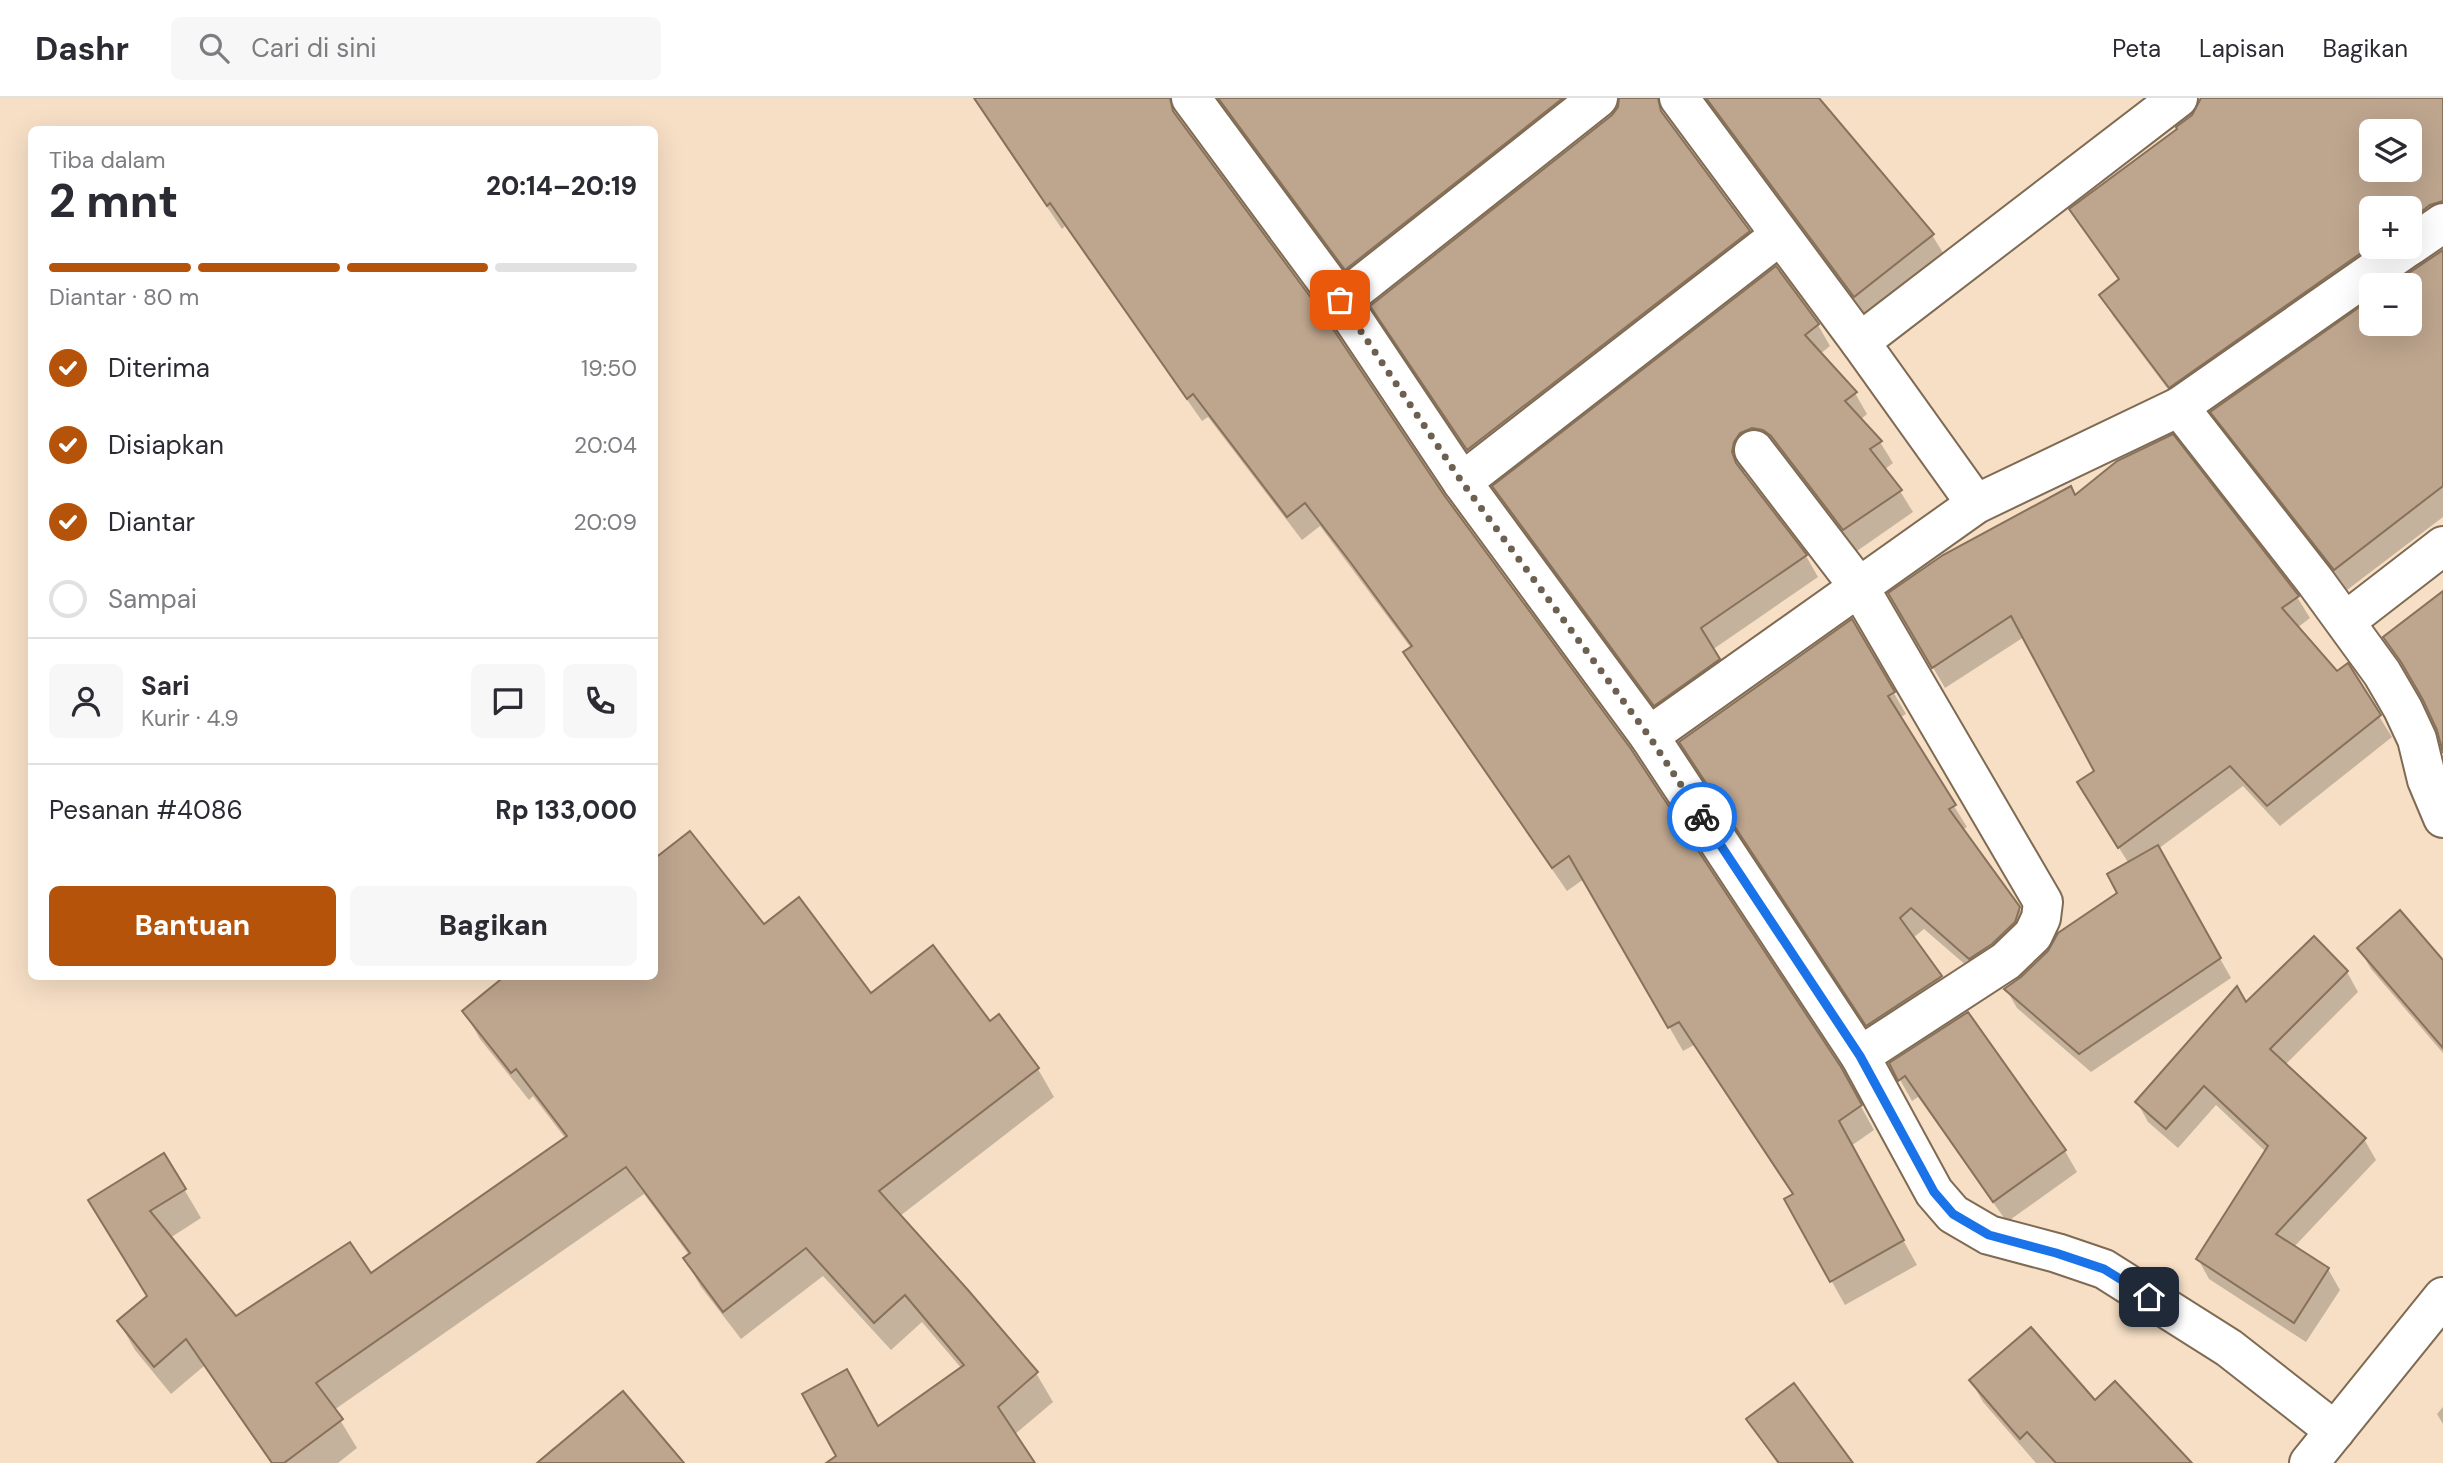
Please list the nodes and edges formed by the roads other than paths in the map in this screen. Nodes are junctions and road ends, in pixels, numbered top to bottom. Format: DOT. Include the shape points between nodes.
graph roads {
  1 [pos="1191,98"];
  2 [pos="1598,98"];
  3 [pos="1679,98"];
  4 [pos="2178,98"];
  5 [pos="2443,223"];
  6 [pos="1779,236"];
  7 [pos="2422,237"];
  8 [pos="2390,259"];
  9 [pos="1340,300"];
  10 [pos="1860,342"];
  11 [pos="2179,407"];
  12 [pos="1754,450"];
  13 [pos="1462,482"];
  14 [pos="1976,504"];
  15 [pos="2443,546"];
  16 [pos="1859,587"];
  17 [pos="2346,621"];
  18 [pos="1649,736"];
  19 [pos="2443,818"];
  20 [pos="1860,1056"];
  21 [pos="2443,1297"];
  22 [pos="2335,1431"];
  23 [pos="2309,1463"];
  1 -- 9 [label="street"];
  2 -- 9 [label="street"];
  3 -- 6 [label="street"];
  4 -- 10 [label="street"];
  5 -- 7 [label="street"];
  6 -- 10 [label="street"];
  6 -- 13 [label="street"];
  8 -- 11 [label="street"];
  9 -- 13 [label="street"];
  10 -- 14 [label="street"];
  11 -- 14 [label="street"];
  11 -- 17 [label="street"];
  12 -- 16 [label="street"];
  13 -- 18 [label="street"];
  14 -- 16 [label="street"];
  15 -- 17 [label="street"];
  16 -- 18 [label="street"];
  16 -- 20 [label="street" via="2043,902 2033,936 2006,961"];
  17 -- 19 [label="street" via="2403,709"];
  18 -- 20 [label="street"];
  20 -- 22 [label="street" via="1934,1192 1953,1214 1989,1235 2104,1269 2229,1348"];
  21 -- 22 [label="street"];
  22 -- 23 [label="street"];
}
